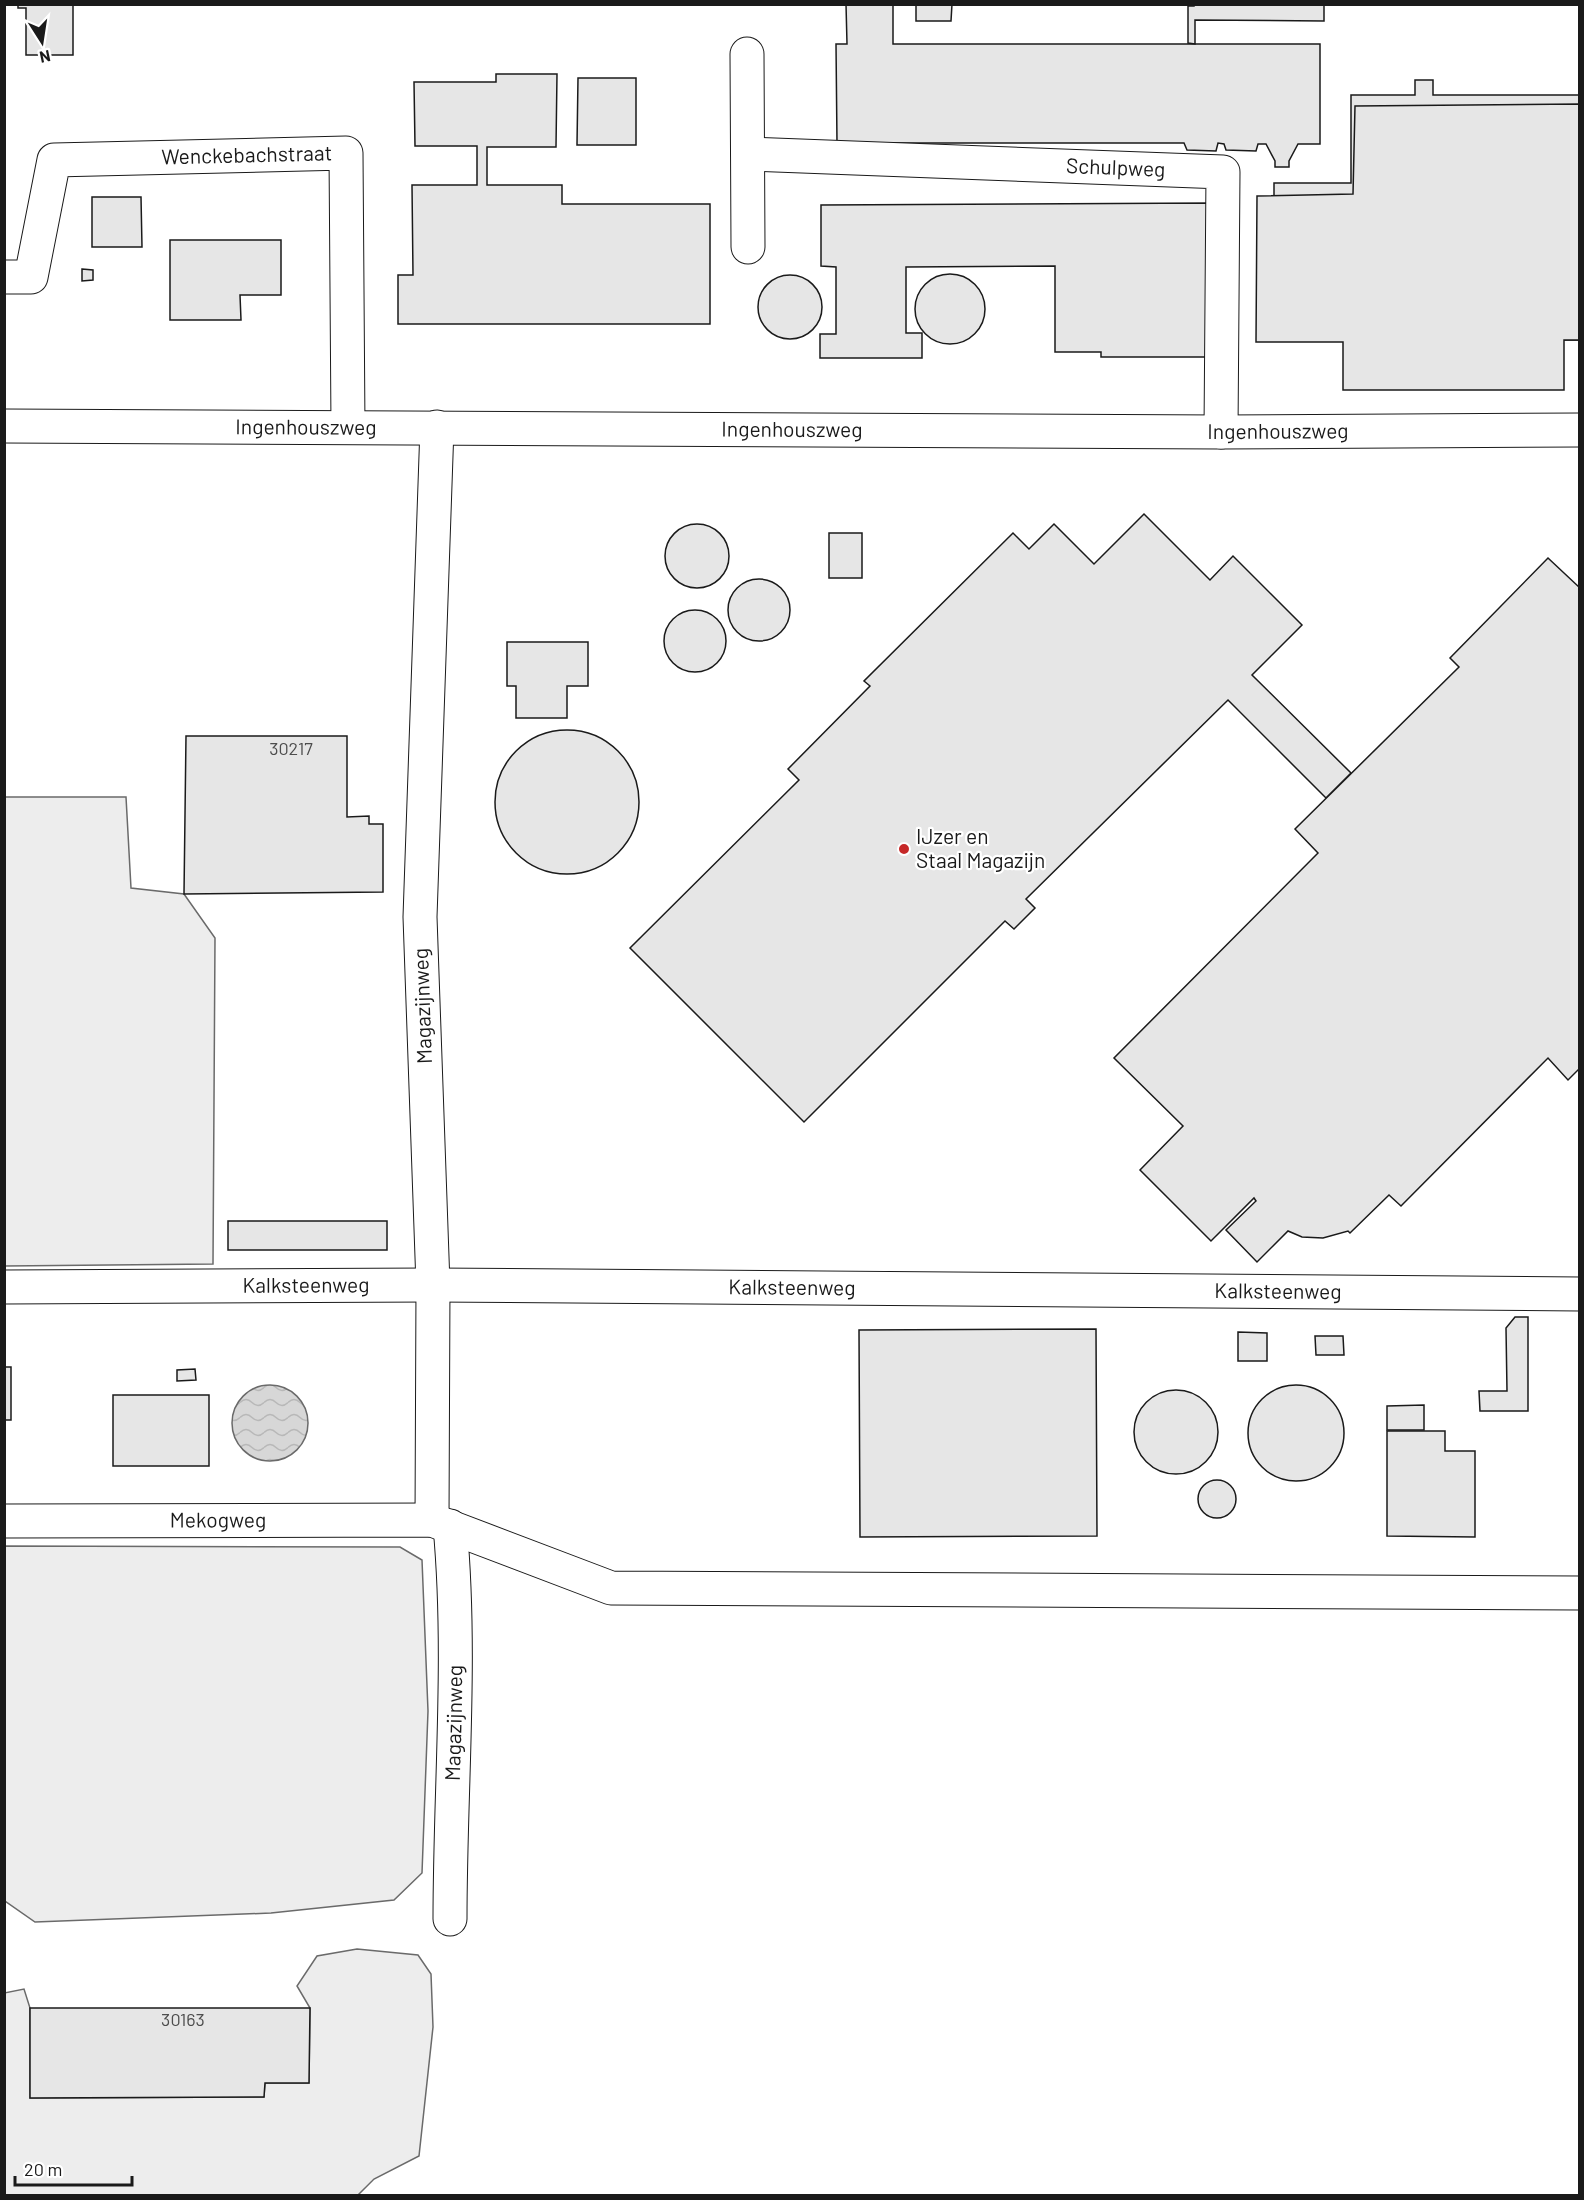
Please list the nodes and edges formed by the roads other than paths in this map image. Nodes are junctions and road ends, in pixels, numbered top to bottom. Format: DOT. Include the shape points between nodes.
graph roads {
  1 [pos="747,54"];
  2 [pos="748,154"];
  3 [pos="748,247"];
  4 [pos="4,277"];
  5 [pos="4,426"];
  6 [pos="437,427"];
  7 [pos="348,428"];
  8 [pos="1580,430"];
  9 [pos="1221,432"];
  10 [pos="433,1285"];
  11 [pos="4,1287"];
  12 [pos="1580,1294"];
  13 [pos="4,1521"];
  14 [pos="441,1523"];
  15 [pos="1580,1593"];
  16 [pos="450,1919"];
  1 -- 2 [label="street"];
  2 -- 3 [label="street"];
  2 -- 9 [label="street, Schulpweg" via="1223,172"];
  4 -- 7 [label="street, Wenckebachstraat" via="31,278 54,160 346,153"];
  5 -- 7 [label="street, Ingenhouszweg"];
  6 -- 7 [label="street, Ingenhouszweg"];
  6 -- 9 [label="street, Ingenhouszweg"];
  6 -- 10 [label="street, Magazijnweg" via="420,917"];
  8 -- 9 [label="street, Ingenhouszweg"];
  10 -- 11 [label="street, Kalksteenweg"];
  10 -- 12 [label="street, Kalksteenweg"];
  10 -- 14 [label="street, Magazijnweg"];
  13 -- 14 [label="street, Mekogweg"];
  14 -- 15 [label="street" via="612,1588"];
  14 -- 16 [label="street, Magazijnweg" via="455,1579"];
}
